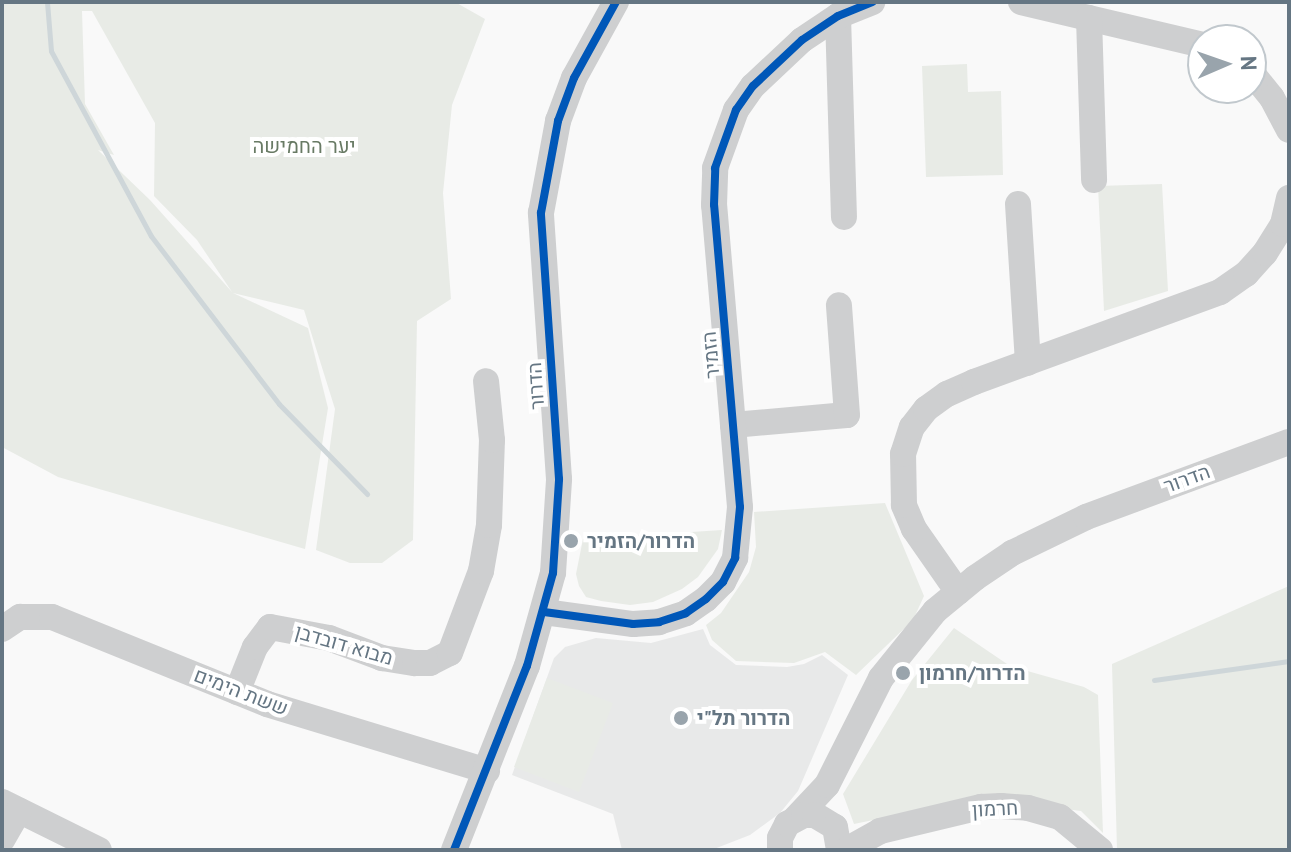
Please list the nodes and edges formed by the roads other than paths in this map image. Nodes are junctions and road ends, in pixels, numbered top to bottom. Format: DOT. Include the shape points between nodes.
graph roads {
  1 [pos="616,2"];
  2 [pos="872,2"];
  3 [pos="1021,2"];
  4 [pos="838,16"];
  5 [pos="1089,18"];
  6 [pos="1187,41"];
  7 [pos="1267,92"];
  8 [pos="1289,130"];
  9 [pos="1094,180"];
  10 [pos="1289,198"];
  11 [pos="1018,204"];
  12 [pos="844,217"];
  13 [pos="839,305"];
  14 [pos="1028,363"];
  15 [pos="486,381"];
  16 [pos="733,425"];
  17 [pos="1289,442"];
  18 [pos="958,592"];
  19 [pos="544,612"];
  20 [pos="2,629"];
  21 [pos="237,692"];
  22 [pos="487,771"];
  23 [pos="827,785"];
  24 [pos="10,806"];
  25 [pos="786,833"];
  26 [pos="837,837"];
  27 [pos="2,840"];
  28 [pos="99,850"];
  29 [pos="454,850"];
  30 [pos="763,850"];
  31 [pos="1100,850"];
  1 -- 19 [label="street, הדרור" via="574,78 558,121 541,213 559,479 553,573"];
  2 -- 4 [label="street, הזמיר"];
  3 -- 5 [label="street"];
  4 -- 12 [label="street"];
  4 -- 16 [label="street, הזמיר" via="802,40 753,86 736,110 715,168"];
  5 -- 6 [label="street"];
  5 -- 9 [label="street"];
  7 -- 8 [label="street"];
  10 -- 14 [label="street" via="1283,224 1265,253 1220,292"];
  11 -- 14 [label="street"];
  13 -- 16 [label="street" via="847,415"];
  14 -- 18 [label="street" via="935,402 912,427 903,454 904,505 914,529"];
  15 -- 21 [label="street, מבוא דובדבן" via="492,440 489,525 477,582 450,653 430,663 415,663 270,627 255,647"];
  16 -- 19 [label="street, הזמיר" via="739,533 723,582 706,599 659,622 633,624"];
  17 -- 18 [label="street, הדרור" via="1086,517 1012,553"];
  18 -- 23 [label="street, הדרור" via="935,611 881,678"];
  19 -- 22 [label="street, הדרור"];
  20 -- 21 [label="street, ששת הימים" via="20,617 52,617"];
  21 -- 22 [label="street, ששת הימים"];
  22 -- 29 [label="street, הדרור"];
  23 -- 25 [label="street, הדרור"];
  23 -- 26 [label="street, הדרור"];
  24 -- 27 [label="street"];
  24 -- 28 [label="street"];
  25 -- 26 [label="street, חרמון" via="815,815"];
  25 -- 30 [label="street"];
  26 -- 31 [label="street, חרמון" via="981,807 1028,808 1060,817"];
}
